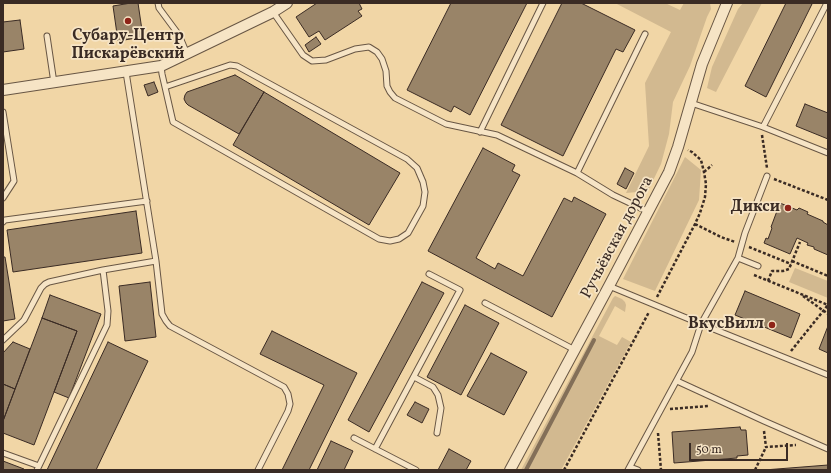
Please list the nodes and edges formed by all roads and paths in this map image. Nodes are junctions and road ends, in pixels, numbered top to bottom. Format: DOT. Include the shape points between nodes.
graph roads {
  1 [pos="158,3"];
  2 [pos="287,3"];
  3 [pos="543,3"];
  4 [pos="827,3"];
  5 [pos="727,5"];
  6 [pos="273,12"];
  7 [pos="645,34"];
  8 [pos="47,36"];
  9 [pos="187,54"];
  10 [pos="161,66"];
  11 [pos="126,72"];
  12 [pos="54,83"];
  13 [pos="165,87"];
  14 [pos="3,90"];
  15 [pos="691,103"];
  16 [pos="3,112"];
  17 [pos="763,127"];
  18 [pos="480,132"];
  19 [pos="828,153"];
  20 [pos="712,165"];
  21 [pos="577,172"];
  22 [pos="704,172"];
  23 [pos="767,176"];
  24 [pos="3,198"];
  25 [pos="828,200"];
  26 [pos="147,201"];
  27 [pos="649,212"];
  28 [pos="3,222"];
  29 [pos="695,224"];
  30 [pos="800,242"];
  31 [pos="742,245"];
  32 [pos="738,258"];
  33 [pos="156,261"];
  34 [pos="792,262"];
  35 [pos="758,266"];
  36 [pos="733,267"];
  37 [pos="103,270"];
  38 [pos="429,274"];
  39 [pos="828,276"];
  40 [pos="768,281"];
  41 [pos="610,286"];
  42 [pos="799,294"];
  43 [pos="485,303"];
  44 [pos="828,305"];
  45 [pos="823,311"];
  46 [pos="828,314"];
  47 [pos="702,324"];
  48 [pos="3,340"];
  49 [pos="575,350"];
  50 [pos="786,358"];
  51 [pos="828,375"];
  52 [pos="414,377"];
  53 [pos="677,381"];
  54 [pos="728,405"];
  55 [pos="660,410"];
  56 [pos="657,416"];
  57 [pos="764,421"];
  58 [pos="437,433"];
  59 [pos="354,438"];
  60 [pos="817,444"];
  61 [pos="766,447"];
  62 [pos="375,449"];
  63 [pos="828,449"];
  64 [pos="3,452"];
  65 [pos="38,468"];
  66 [pos="629,468"];
  67 [pos="258,470"];
  68 [pos="416,470"];
  69 [pos="510,470"];
  70 [pos="638,470"];
  71 [pos="661,470"];
  72 [pos="755,470"];
  1 -- 9 [label="lane" via="179,35"];
  2 -- 6 [label="street"];
  3 -- 18 [label="lane"];
  4 -- 17 [label="lane"];
  5 -- 15 [label="street, Ручьёвская дорога" via="702,64"];
  6 -- 9 [label="street"];
  6 -- 18 [label="lane" via="303,55 312,61 326,60 355,48 369,48 377,52 382,60 387,86 395,98 446,124"];
  7 -- 21 [label="lane"];
  8 -- 12 [label="lane"];
  9 -- 10 [label="street"];
  10 -- 11 [label="street"];
  10 -- 13 [label="lane"];
  11 -- 12 [label="street"];
  11 -- 26 [label="lane"];
  12 -- 14 [label="street"];
  13 -- 13 [label="lane" via="173,122 379,239 390,241 408,233 423,206 423,182 417,168 406,159 237,66 230,65"];
  15 -- 17 [label="lane"];
  15 -- 27 [label="street, Ручьёвская дорога" via="669,172"];
  16 -- 24 [label="lane" via="14,181"];
  17 -- 19 [label="lane"];
  17 -- 23 [label="path"];
  18 -- 21 [label="lane" via="498,135"];
  20 -- 22 [label="path"];
  21 -- 27 [label="lane" via="613,195"];
  23 -- 25 [label="path"];
  23 -- 31 [label="lane"];
  26 -- 28 [label="lane"];
  26 -- 33 [label="lane"];
  27 -- 41 [label="street, Ручьёвская дорога"];
  29 -- 31 [label="path"];
  30 -- 34 [label="path"];
  31 -- 32 [label="lane"];
  31 -- 34 [label="path"];
  32 -- 35 [label="lane"];
  32 -- 36 [label="lane"];
  33 -- 37 [label="lane"];
  33 -- 67 [label="lane" via="162,314 170,326 284,387 288,394 288,411"];
  34 -- 39 [label="path"];
  34 -- 40 [label="path" via="789,269 772,272"];
  36 -- 40 [label="path"];
  36 -- 47 [label="lane"];
  37 -- 48 [label="lane" via="45,284 24,320"];
  37 -- 65 [label="lane" via="108,311 107,325"];
  38 -- 52 [label="lane" via="460,290"];
  40 -- 42 [label="path"];
  41 -- 47 [label="lane"];
  41 -- 49 [label="street, Ручьёвская дорога"];
  42 -- 44 [label="path"];
  42 -- 45 [label="path"];
  43 -- 49 [label="lane"];
  44 -- 45 [label="path"];
  45 -- 46 [label="path"];
  45 -- 50 [label="path"];
  47 -- 50 [label="lane"];
  47 -- 53 [label="lane" via="692,352"];
  49 -- 69 [label="street, Ручьёвская дорога"];
  50 -- 51 [label="lane"];
  52 -- 58 [label="lane" via="433,387 438,395 440,408"];
  52 -- 62 [label="lane"];
  53 -- 54 [label="lane"];
  53 -- 55 [label="lane"];
  54 -- 55 [label="path"];
  54 -- 57 [label="lane"];
  55 -- 56 [label="lane"];
  56 -- 66 [label="lane"];
  56 -- 71 [label="path"];
  57 -- 60 [label="lane"];
  57 -- 61 [label="path"];
  59 -- 62 [label="lane"];
  60 -- 61 [label="path"];
  60 -- 63 [label="lane"];
  61 -- 72 [label="path"];
  62 -- 68 [label="lane"];
  64 -- 65 [label="lane"];
  66 -- 70 [label="lane"];
}
